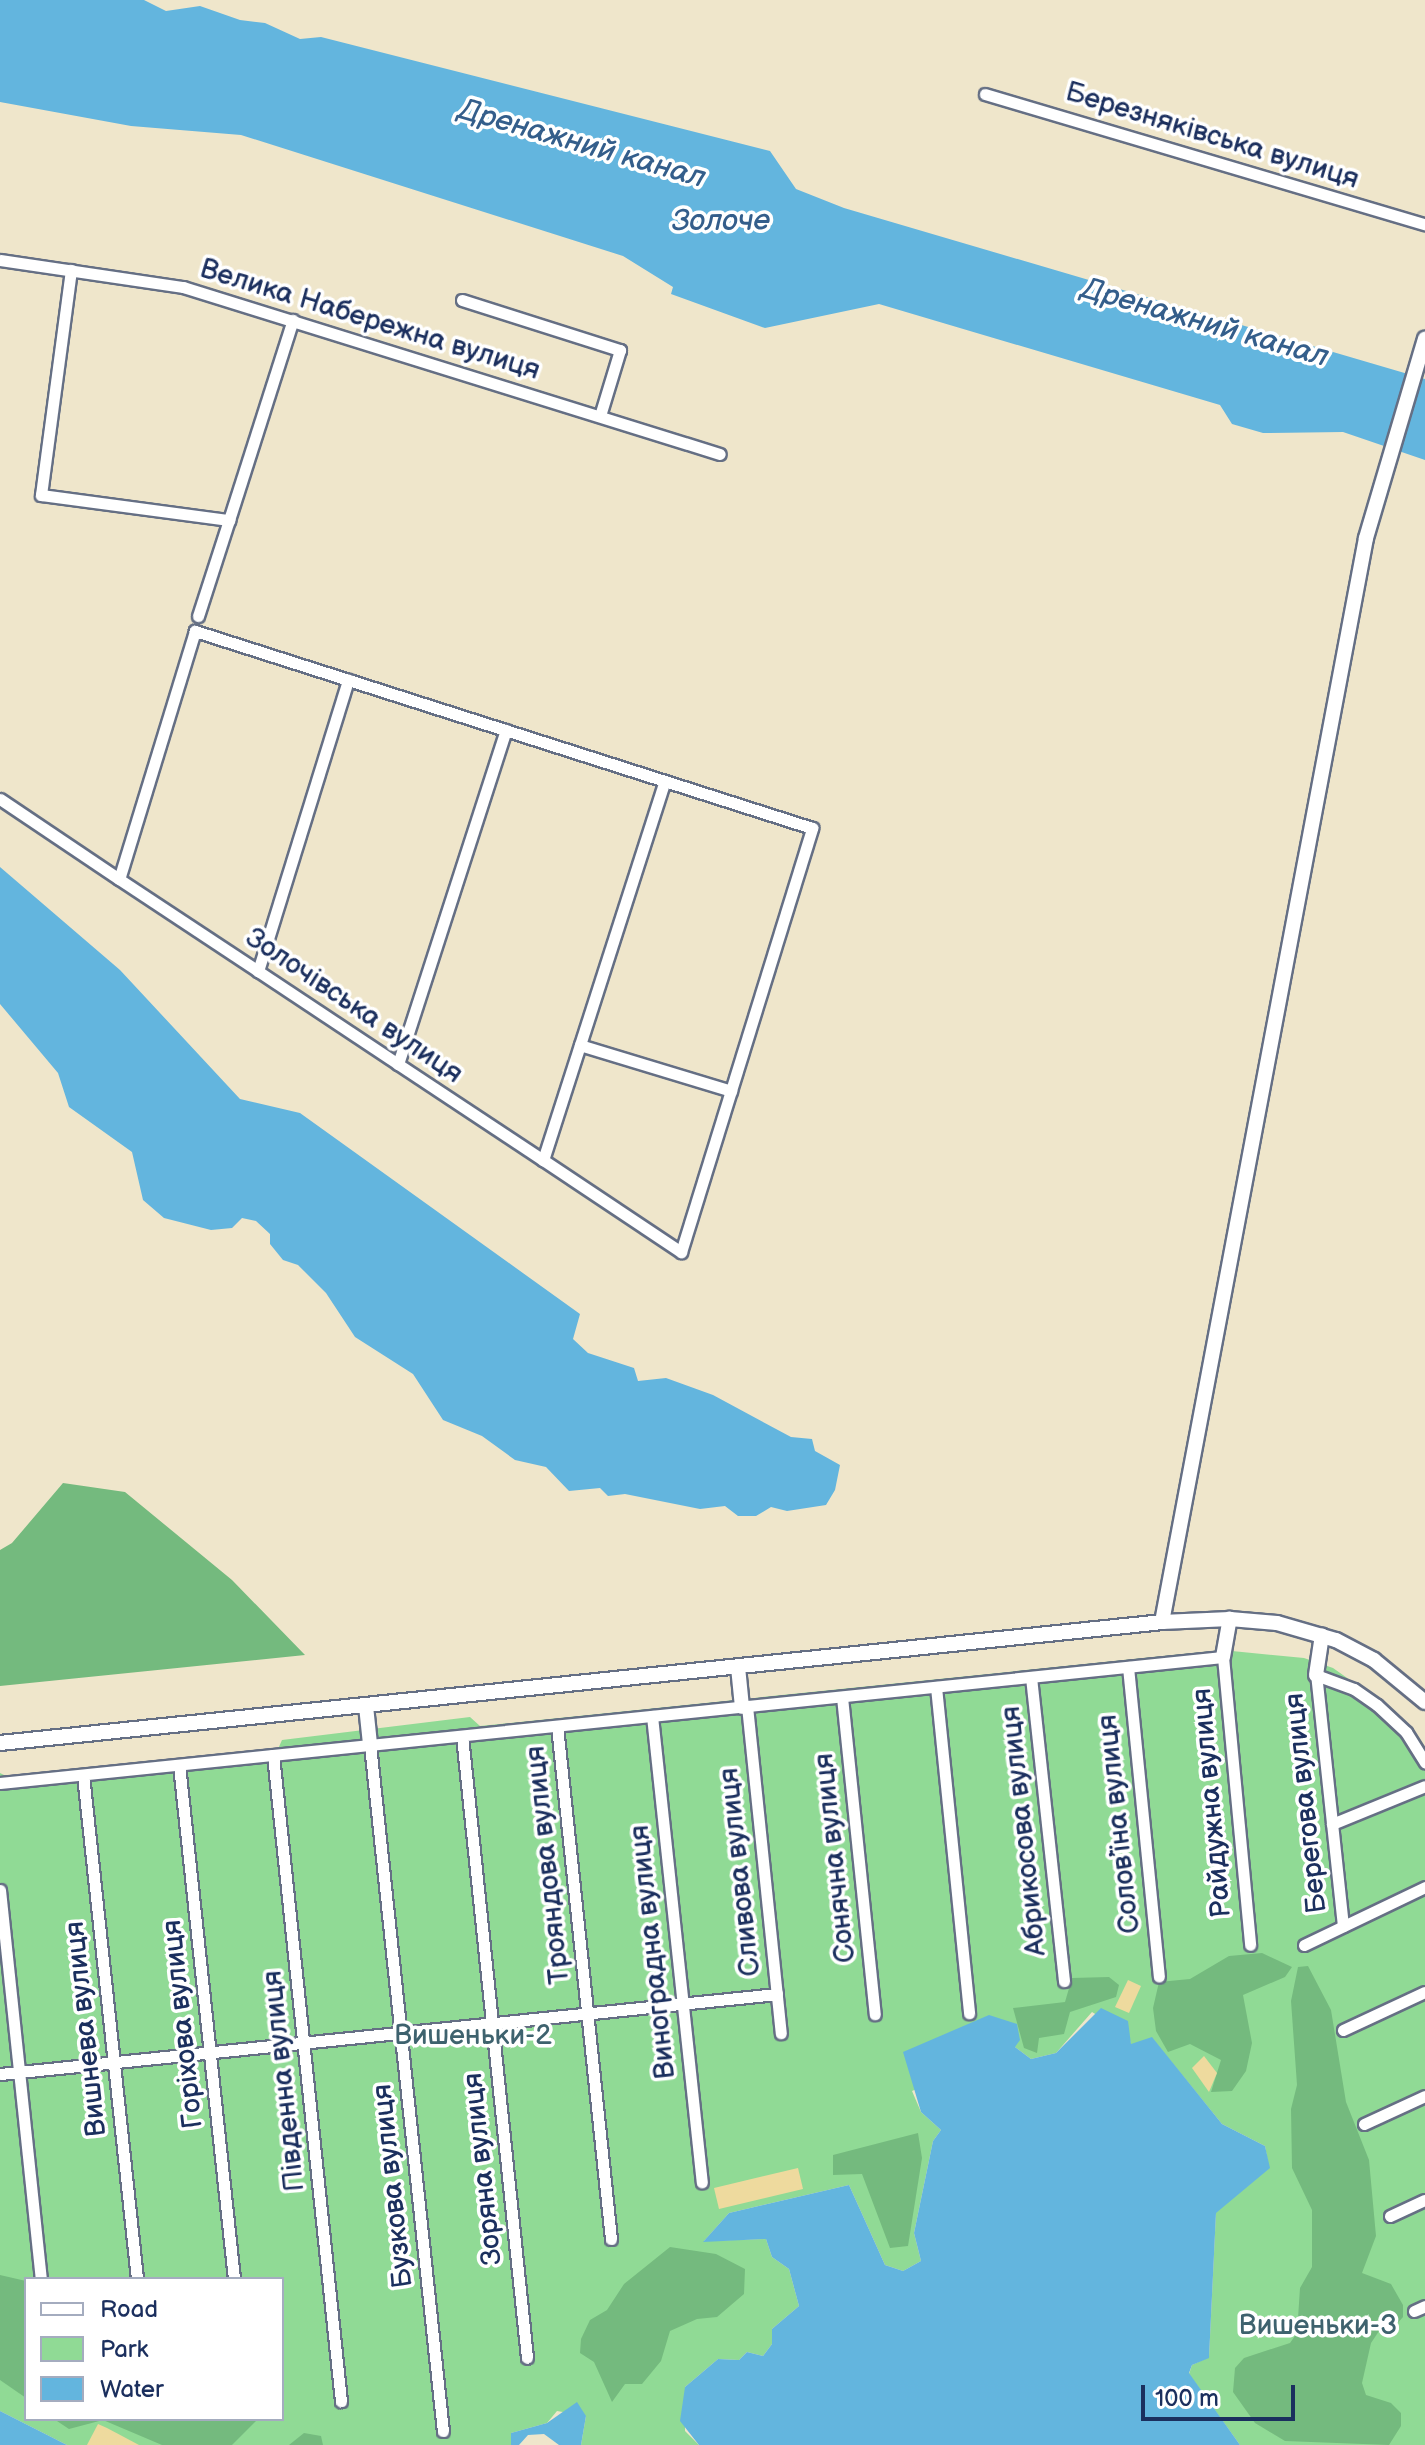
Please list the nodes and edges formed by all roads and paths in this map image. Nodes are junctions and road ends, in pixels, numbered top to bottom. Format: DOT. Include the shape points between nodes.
graph roads {
  1 [pos="985,94"];
  2 [pos="1425,224"];
  3 [pos="0,260"];
  4 [pos="71,270"];
  5 [pos="462,300"];
  6 [pos="293,320"];
  7 [pos="1425,339"];
  8 [pos="600,416"];
  9 [pos="720,454"];
  10 [pos="229,520"];
  11 [pos="198,616"];
  12 [pos="348,680"];
  13 [pos="506,730"];
  14 [pos="665,781"];
  15 [pos="0,799"];
  16 [pos="119,879"];
  17 [pos="258,971"];
  18 [pos="580,1045"];
  19 [pos="398,1064"];
  20 [pos="731,1091"];
  21 [pos="543,1160"];
  22 [pos="1230,1619"];
  23 [pos="1162,1622"];
  24 [pos="1322,1635"];
  25 [pos="1223,1657"];
  26 [pos="738,1667"];
  27 [pos="1128,1667"];
  28 [pos="1316,1675"];
  29 [pos="1031,1677"];
  30 [pos="936,1687"];
  31 [pos="842,1697"];
  32 [pos="1425,1702"];
  33 [pos="366,1706"];
  34 [pos="745,1706"];
  35 [pos="652,1716"];
  36 [pos="557,1726"];
  37 [pos="462,1736"];
  38 [pos="0,1743"];
  39 [pos="370,1745"];
  40 [pos="273,1755"];
  41 [pos="1425,1763"];
  42 [pos="179,1765"];
  43 [pos="83,1775"];
  44 [pos="0,1783"];
  45 [pos="1425,1786"];
  46 [pos="1332,1824"];
  47 [pos="1425,1887"];
  48 [pos="0,1890"];
  49 [pos="1343,1926"];
  50 [pos="1250,1945"];
  51 [pos="1304,1945"];
  52 [pos="1159,1976"];
  53 [pos="1064,1981"];
  54 [pos="1425,1992"];
  55 [pos="777,1994"];
  56 [pos="683,2003"];
  57 [pos="588,2013"];
  58 [pos="969,2013"];
  59 [pos="875,2014"];
  60 [pos="492,2023"];
  61 [pos="1343,2030"];
  62 [pos="401,2033"];
  63 [pos="781,2033"];
  64 [pos="304,2042"];
  65 [pos="210,2052"];
  66 [pos="114,2062"];
  67 [pos="19,2072"];
  68 [pos="0,2074"];
  69 [pos="1425,2096"];
  70 [pos="1364,2124"];
  71 [pos="702,2182"];
  72 [pos="1425,2200"];
  73 [pos="1390,2216"];
  74 [pos="611,2239"];
  75 [pos="41,2277"];
  76 [pos="137,2277"];
  77 [pos="234,2277"];
  78 [pos="527,2358"];
  79 [pos="341,2401"];
  80 [pos="443,2431"];
  1 -- 2 [label="street, Березняківська вулиця"];
  3 -- 4 [label="street, Велика Набережна вулиця"];
  4 -- 6 [label="street, Велика Набережна вулиця" via="183,287"];
  4 -- 10 [label="street" via="41,495"];
  5 -- 8 [label="street" via="620,350"];
  6 -- 8 [label="street, Велика Набережна вулиця"];
  6 -- 10 [label="street"];
  7 -- 23 [label="street" via="1366,538"];
  8 -- 9 [label="street, Велика Набережна вулиця"];
  10 -- 11 [label="street"];
  12 -- 13 [label="street"];
  12 -- 16 [label="street" via="195,631"];
  12 -- 17 [label="street"];
  13 -- 14 [label="street"];
  13 -- 19 [label="street"];
  14 -- 18 [label="street"];
  14 -- 20 [label="street" via="812,828"];
  15 -- 16 [label="street, Золочівська вулиця"];
  16 -- 17 [label="street, Золочівська вулиця"];
  17 -- 19 [label="street, Золочівська вулиця"];
  18 -- 20 [label="street"];
  18 -- 21 [label="street"];
  19 -- 21 [label="street, Золочівська вулиця"];
  20 -- 21 [label="street, Золочівська вулиця" via="681,1252"];
  22 -- 23 [label="street"];
  22 -- 24 [label="street" via="1277,1623"];
  22 -- 25 [label="street"];
  23 -- 26 [label="street"];
  24 -- 28 [label="street"];
  24 -- 32 [label="street" via="1374,1660"];
  25 -- 27 [label="street"];
  25 -- 50 [label="street, Райдужна вулиця"];
  26 -- 33 [label="street"];
  26 -- 34 [label="street"];
  27 -- 29 [label="street"];
  27 -- 52 [label="street, Соловʼїна вулиця"];
  28 -- 41 [label="street" via="1354,1689 1377,1705 1406,1732"];
  28 -- 46 [label="street, Берегова вулиця"];
  29 -- 30 [label="street"];
  29 -- 53 [label="street, Абрикосова вулиця"];
  30 -- 31 [label="street"];
  30 -- 58 [label="street"];
  31 -- 34 [label="street"];
  31 -- 59 [label="street, Сонячна вулиця"];
  33 -- 38 [label="street"];
  33 -- 39 [label="street"];
  34 -- 35 [label="street"];
  34 -- 55 [label="street, Сливова вулиця"];
  35 -- 36 [label="street"];
  35 -- 56 [label="street, Виноградна вулиця"];
  36 -- 37 [label="street"];
  36 -- 57 [label="street, Трояндова вулиця"];
  37 -- 39 [label="street"];
  37 -- 60 [label="street, Зоряна вулиця"];
  39 -- 40 [label="street"];
  39 -- 62 [label="street, Бузкова вулиця"];
  40 -- 42 [label="street"];
  40 -- 64 [label="street, Південна вулиця"];
  42 -- 43 [label="street"];
  42 -- 65 [label="street, Горіхова вулиця"];
  43 -- 44 [label="street"];
  43 -- 66 [label="street, Вишнева вулиця"];
  45 -- 46 [label="street"];
  46 -- 49 [label="street, Берегова вулиця"];
  47 -- 49 [label="street"];
  48 -- 67 [label="street"];
  49 -- 51 [label="street"];
  54 -- 61 [label="street"];
  55 -- 56 [label="street"];
  55 -- 63 [label="street, Сливова вулиця"];
  56 -- 57 [label="street"];
  56 -- 71 [label="street, Виноградна вулиця"];
  57 -- 60 [label="street"];
  57 -- 74 [label="street, Трояндова вулиця"];
  60 -- 62 [label="street"];
  60 -- 78 [label="street, Зоряна вулиця"];
  62 -- 64 [label="street"];
  62 -- 80 [label="street, Бузкова вулиця"];
  64 -- 65 [label="street"];
  64 -- 79 [label="street, Південна вулиця"];
  65 -- 66 [label="street"];
  65 -- 77 [label="street, Горіхова вулиця"];
  66 -- 67 [label="street"];
  66 -- 76 [label="street, Вишнева вулиця"];
  67 -- 68 [label="street"];
  67 -- 75 [label="street"];
  69 -- 70 [label="street"];
  72 -- 73 [label="street"];
}
